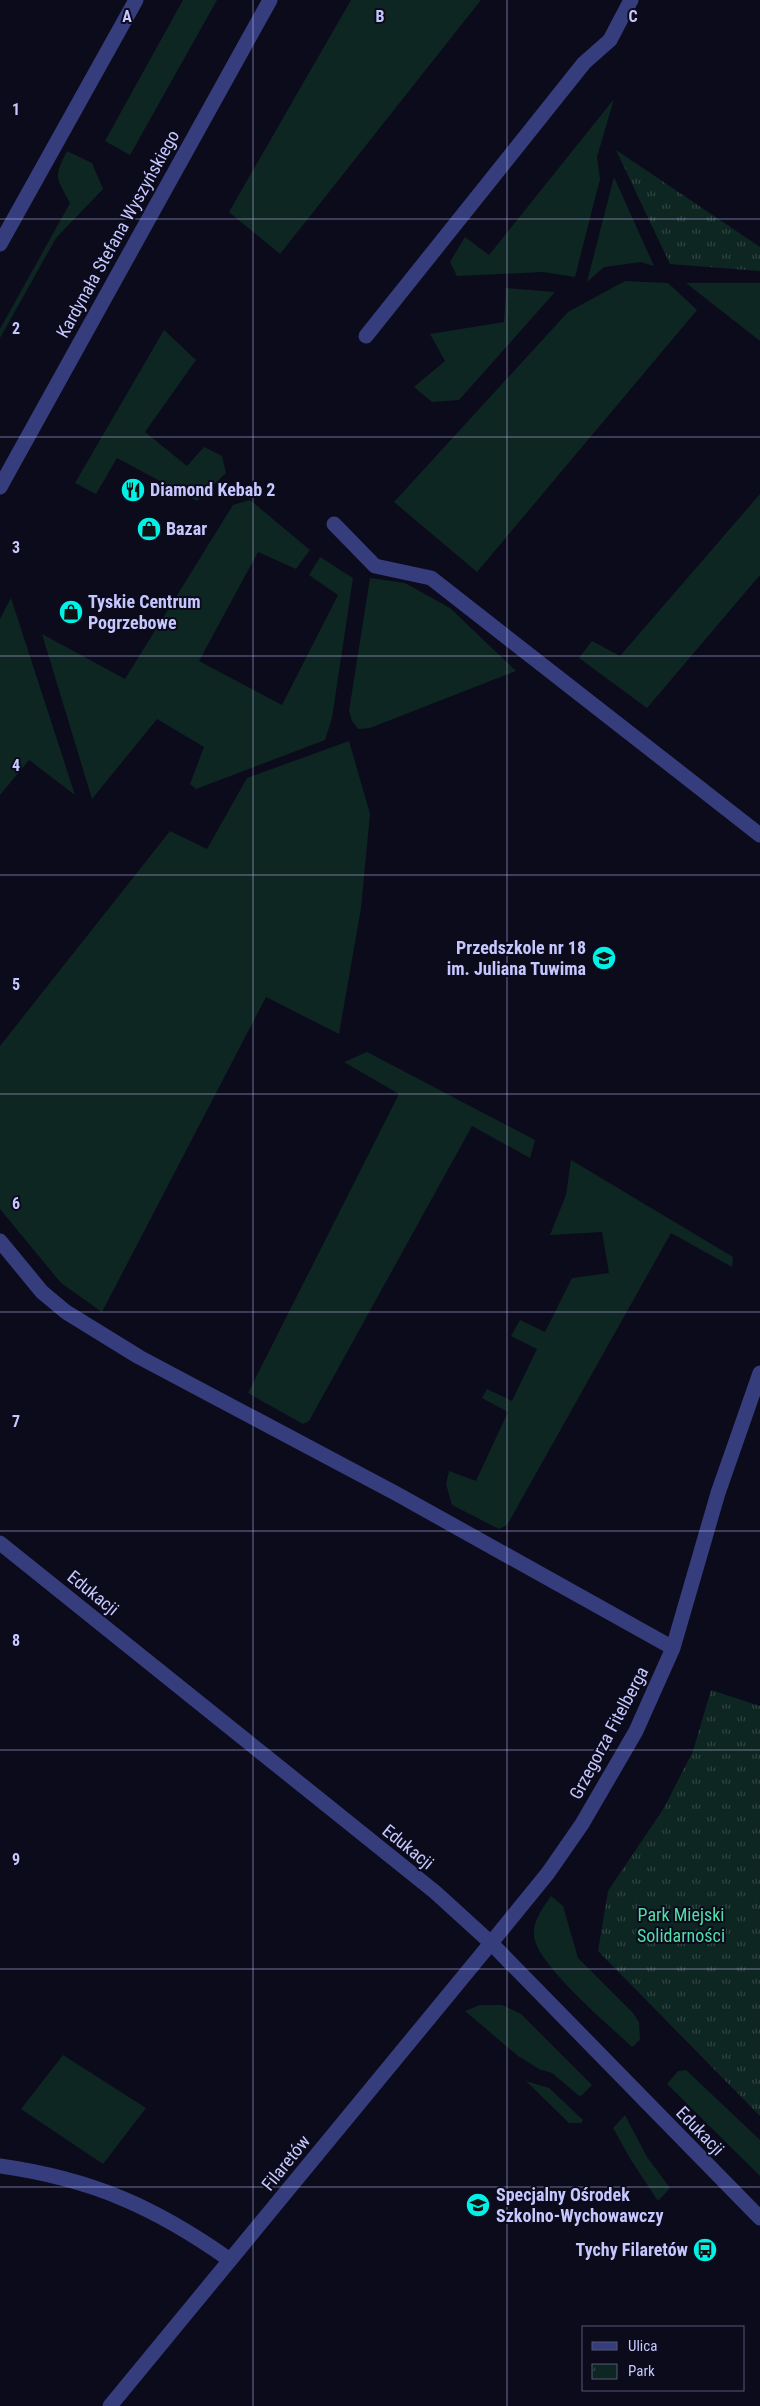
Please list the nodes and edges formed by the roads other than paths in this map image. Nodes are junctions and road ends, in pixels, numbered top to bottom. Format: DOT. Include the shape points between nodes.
graph roads {
  1 [pos="136,0"];
  2 [pos="270,0"];
  3 [pos="631,0"];
  4 [pos="0,244"];
  5 [pos="366,336"];
  6 [pos="0,487"];
  7 [pos="334,524"];
  8 [pos="760,835"];
  9 [pos="0,1242"];
  10 [pos="760,1373"];
  11 [pos="0,1542"];
  12 [pos="673,1648"];
  13 [pos="491,1943"];
  14 [pos="0,2166"];
  15 [pos="760,2218"];
  16 [pos="230,2260"];
  17 [pos="110,2406"];
  1 -- 4 [label="street"];
  2 -- 6 [label="street, Kardynała Stefana Wyszyńskiego"];
  3 -- 5 [label="street" via="610,40 584,63"];
  7 -- 8 [label="street" via="375,566 431,578"];
  9 -- 12 [label="street" via="42,1292 66,1312 139,1357 397,1494"];
  10 -- 12 [label="street, Grzegorza Fitelberga" via="718,1494"];
  11 -- 13 [label="street, Edukacji" via="434,1892"];
  12 -- 13 [label="street, Grzegorza Fitelberga" via="636,1731 582,1824 548,1874"];
  13 -- 15 [label="street, Edukacji"];
  13 -- 16 [label="street, Filaretów"];
  14 -- 16 [label="street" via="109,2191 159,2214"];
  16 -- 17 [label="street, Filaretów"];
}
